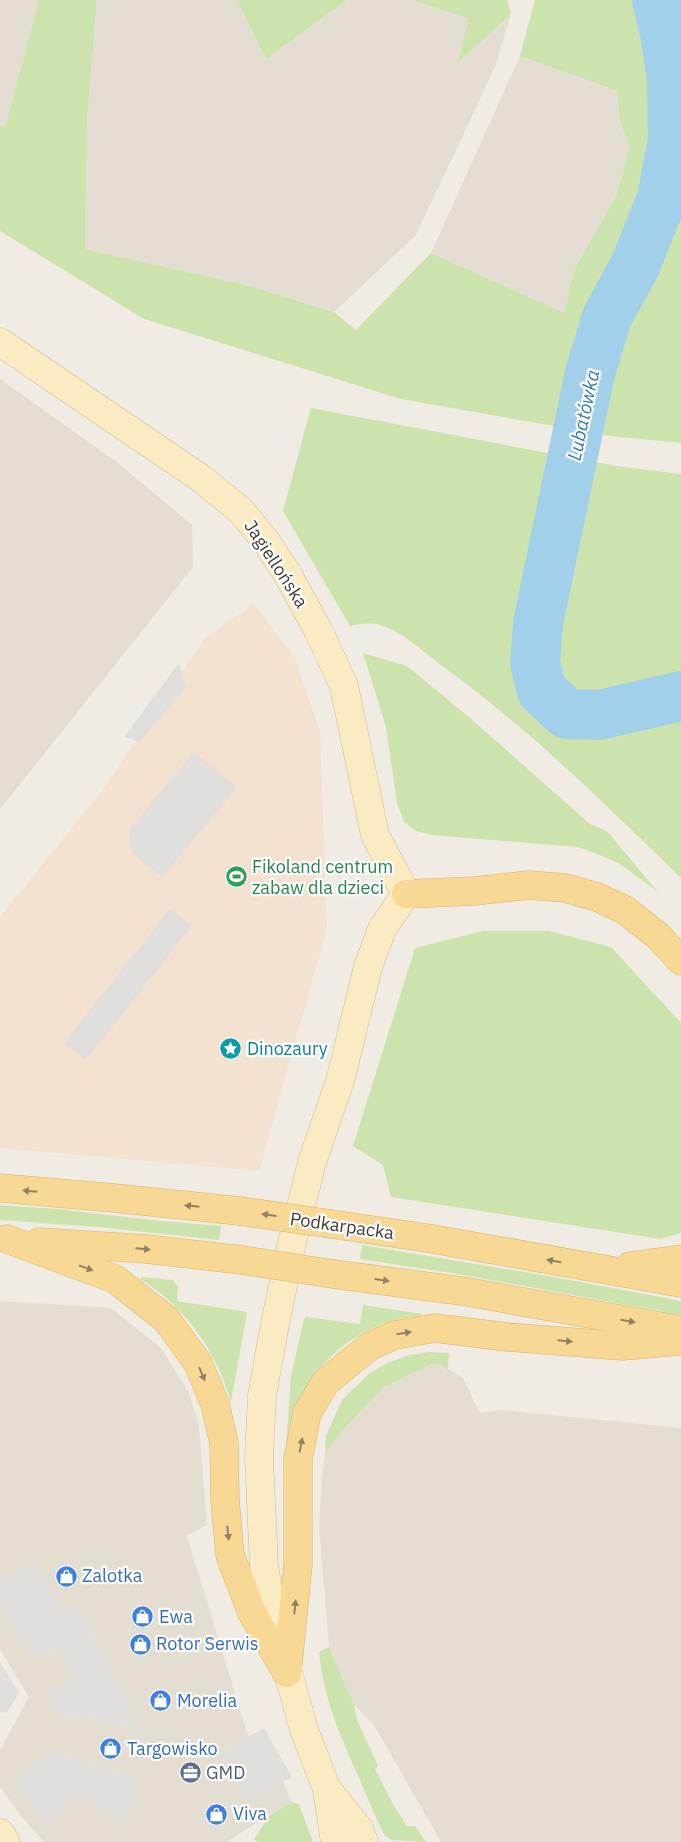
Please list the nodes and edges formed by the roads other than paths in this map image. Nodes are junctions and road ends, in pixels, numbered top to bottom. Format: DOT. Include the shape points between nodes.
graph roads {
  1 [pos="0,342"];
  2 [pos="406,894"];
  3 [pos="681,961"];
  4 [pos="0,1188"];
  5 [pos="4,1239"];
  6 [pos="681,1259"];
  7 [pos="602,1269"];
  8 [pos="681,1283"];
  9 [pos="681,1330"];
  10 [pos="681,1341"];
  11 [pos="287,1673"];
  12 [pos="327,1789"];
  13 [pos="0,1833"];
  14 [pos="6,1842"];
  15 [pos="335,1842"];
  16 [pos="364,1842"];
  1 -- 2 [label="street, Jagiellońska" via="199,477 239,509 265,540 318,630 344,686 375,835"];
  2 -- 3 [label="main road" via="529,885 565,888 597,897 625,910 658,936"];
  2 -- 11 [label="street" via="382,929 368,967 340,1081 312,1162 290,1247 262,1396 259,1458 264,1566"];
  7 -- 4 [label="main road, Podkarpacka, one-way, bridge" via="426,1238 240,1211"];
  5 -- 9 [label="main road, one-way, bridge" via="146,1249 242,1260 462,1292"];
  5 -- 11 [label="main road, one-way" via="115,1279 166,1319 198,1364 215,1404 224,1443 230,1555 252,1613"];
  6 -- 7 [label="main road"];
  7 -- 8 [label="main road, Podkarpacka"];
  11 -- 10 [label="main road, one-way" via="298,1565 298,1459 307,1413 325,1383 370,1346 396,1334 435,1328 622,1346"];
  11 -- 12 [label="street" via="304,1730"];
  12 -- 15 [label="street"];
  12 -- 16 [label="street" via="359,1829"];
  13 -- 14 [label="street"];
}
